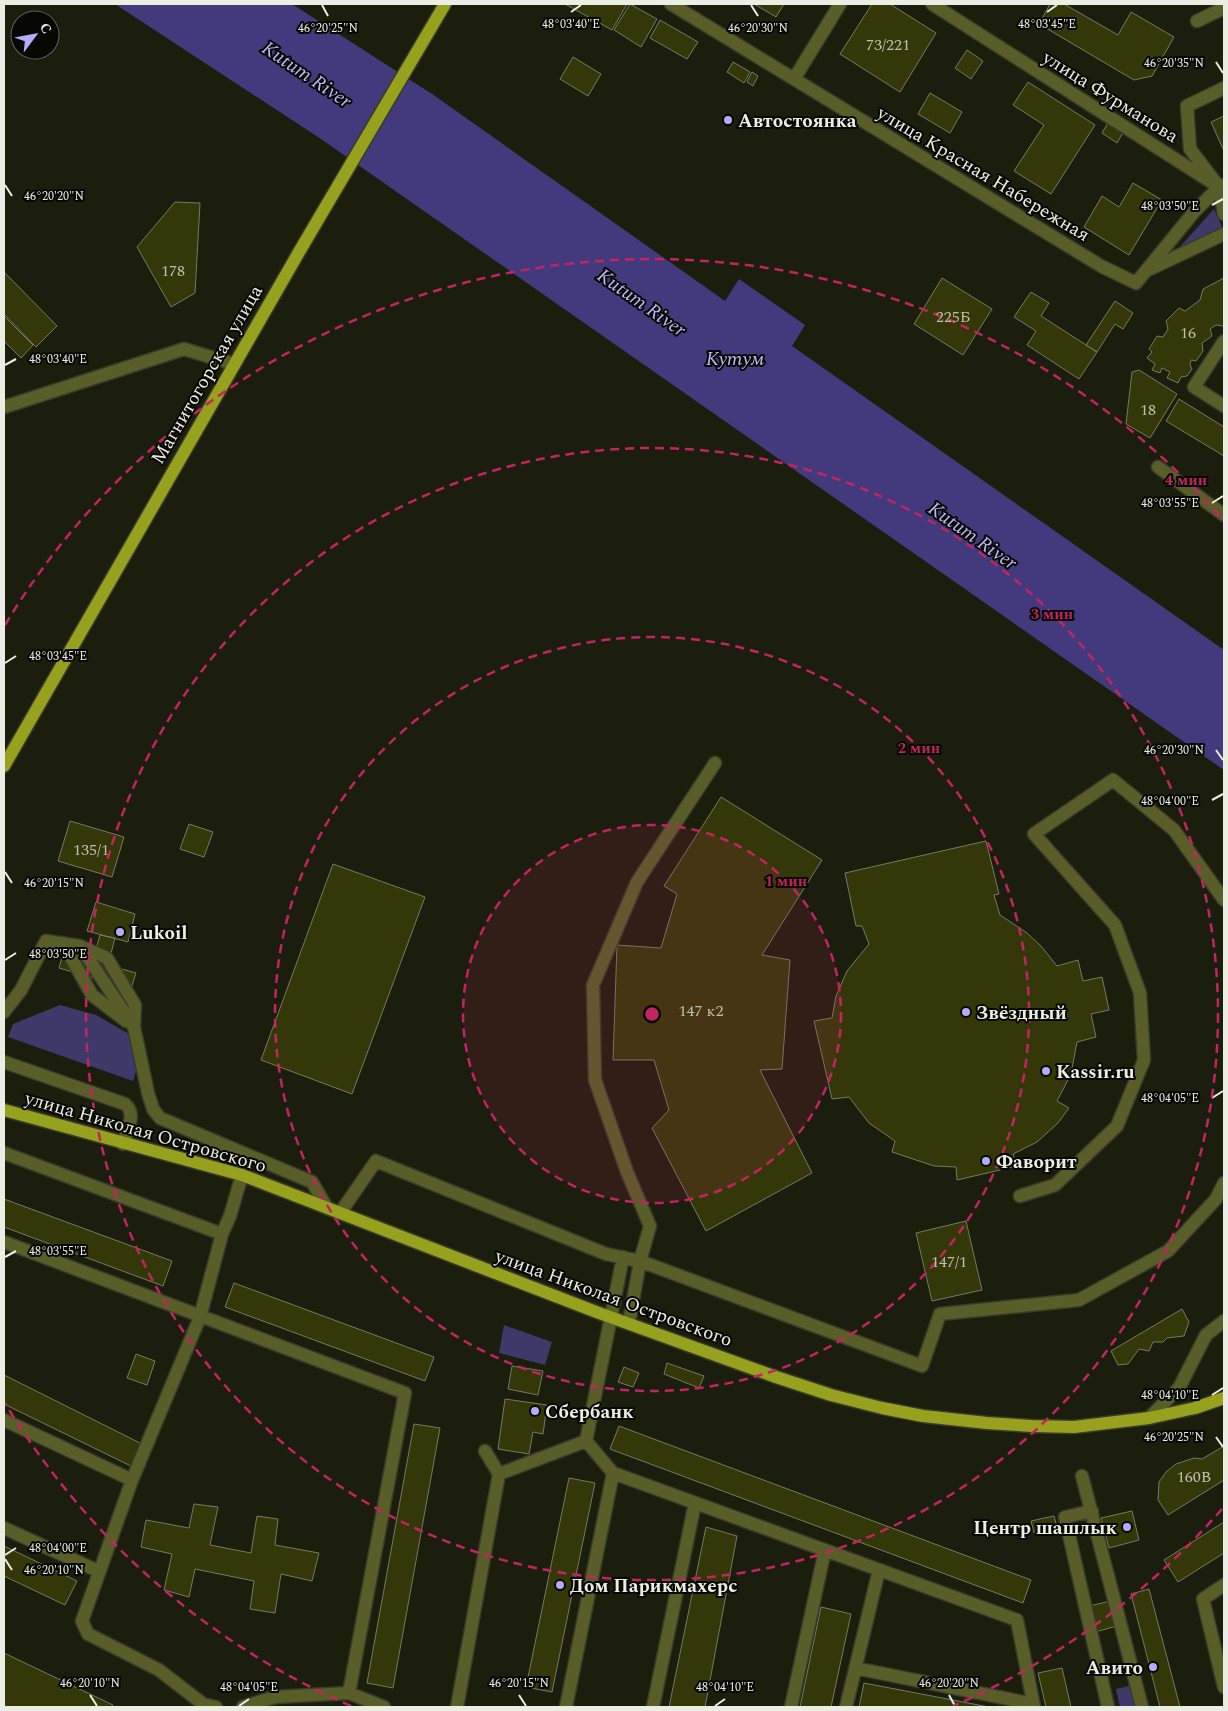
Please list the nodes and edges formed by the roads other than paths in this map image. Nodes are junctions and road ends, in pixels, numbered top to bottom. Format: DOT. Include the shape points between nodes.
graph roads {
  1 [pos="445,4"];
  2 [pos="671,4"];
  3 [pos="840,4"];
  4 [pos="932,4"];
  5 [pos="1224,8"];
  6 [pos="1197,21"];
  7 [pos="794,79"];
  8 [pos="1224,88"];
  9 [pos="1222,186"];
  10 [pos="1224,214"];
  11 [pos="1224,234"];
  12 [pos="1148,270"];
  13 [pos="1224,341"];
  14 [pos="234,364"];
  15 [pos="1224,406"];
  16 [pos="4,407"];
  17 [pos="1158,468"];
  18 [pos="1224,514"];
  19 [pos="715,763"];
  20 [pos="4,766"];
  21 [pos="1224,900"];
  22 [pos="63,943"];
  23 [pos="4,1012"];
  24 [pos="134,1027"];
  25 [pos="4,1062"];
  26 [pos="4,1110"];
  27 [pos="123,1144"];
  28 [pos="4,1153"];
  29 [pos="242,1174"];
  30 [pos="1224,1183"];
  31 [pos="1020,1196"];
  32 [pos="1220,1202"];
  33 [pos="327,1208"];
  34 [pos="340,1213"];
  35 [pos="222,1234"];
  36 [pos="4,1242"];
  37 [pos="623,1257"];
  38 [pos="640,1261"];
  39 [pos="200,1317"];
  40 [pos="612,1317"];
  41 [pos="1224,1321"];
  42 [pos="629,1323"];
  43 [pos="1224,1398"];
  44 [pos="1149,1418"];
  45 [pos="4,1420"];
  46 [pos="586,1441"];
  47 [pos="485,1451"];
  48 [pos="613,1473"];
  49 [pos="499,1474"];
  50 [pos="1082,1476"];
  51 [pos="132,1480"];
  52 [pos="695,1503"];
  53 [pos="1092,1512"];
  54 [pos="4,1528"];
  55 [pos="825,1550"];
  56 [pos="879,1570"];
  57 [pos="98,1571"];
  58 [pos="1224,1585"];
  59 [pos="855,1668"];
  60 [pos="1224,1687"];
  61 [pos="349,1693"];
  62 [pos="1034,1706"];
  63 [pos="216,1707"];
  64 [pos="243,1707"];
  65 [pos="384,1707"];
  66 [pos="457,1707"];
  67 [pos="566,1707"];
  68 [pos="653,1707"];
  69 [pos="791,1707"];
  70 [pos="846,1707"];
  71 [pos="1108,1707"];
  72 [pos="1142,1707"];
  1 -- 14 [label="main road, Магнитогорская улица"];
  2 -- 7 [label="street, улица Красная Набережная"];
  3 -- 7 [label="street"];
  4 -- 9 [label="street, улица Фурманова"];
  5 -- 6 [label="street"];
  7 -- 12 [label="street, улица Красная Набережная" via="1101,266 1136,283"];
  8 -- 9 [label="street" via="1187,106 1190,149"];
  9 -- 10 [label="street"];
  9 -- 12 [label="street" via="1194,212"];
  11 -- 12 [label="street"];
  13 -- 15 [label="street" via="1194,387"];
  14 -- 16 [label="street" via="184,349"];
  14 -- 20 [label="main road, Магнитогорская улица"];
  17 -- 18 [label="street"];
  19 -- 38 [label="street" via="637,882 593,985 595,1080 650,1226"];
  21 -- 31 [label="street" via="1174,830 1113,780 1034,834 1115,925 1140,993 1144,1060 1117,1126 1055,1185"];
  22 -- 23 [label="street" via="46,941 21,990"];
  22 -- 24 [label="street" via="92,995"];
  22 -- 24 [label="street" via="80,946 107,958 135,1005"];
  24 -- 33 [label="street" via="153,1109 160,1118 312,1182"];
  25 -- 27 [label="street" via="125,1104 132,1114"];
  26 -- 27 [label="main road, улица Николая Островского"];
  27 -- 29 [label="main road, улица Николая Островского"];
  28 -- 35 [label="street"];
  29 -- 33 [label="main road, улица Николая Островского"];
  29 -- 35 [label="street"];
  30 -- 32 [label="street"];
  32 -- 38 [label="street" via="1168,1251 1079,1300 940,1314 922,1366"];
  33 -- 34 [label="main road, улица Николая Островского"];
  34 -- 37 [label="street" via="376,1161 606,1254"];
  34 -- 40 [label="main road, улица Николая Островского"];
  35 -- 39 [label="street"];
  36 -- 39 [label="street"];
  37 -- 38 [label="street"];
  37 -- 40 [label="street"];
  38 -- 42 [label="street"];
  39 -- 51 [label="street"];
  39 -- 61 [label="street" via="404,1393"];
  40 -- 42 [label="main road, улица Николая Островского"];
  40 -- 46 [label="street"];
  41 -- 44 [label="street" via="1206,1335 1179,1388"];
  42 -- 44 [label="main road, улица Николая Островского" via="831,1396 882,1408 932,1417 1032,1426 1074,1427"];
  43 -- 44 [label="main road, улица Николая Островского"];
  45 -- 51 [label="street"];
  46 -- 48 [label="street"];
  46 -- 49 [label="street"];
  47 -- 49 [label="street"];
  48 -- 52 [label="street"];
  48 -- 67 [label="street"];
  49 -- 66 [label="street"];
  50 -- 53 [label="street"];
  51 -- 57 [label="street"];
  52 -- 55 [label="street"];
  52 -- 68 [label="street"];
  53 -- 71 [label="street" via="1065,1517"];
  53 -- 72 [label="street"];
  54 -- 57 [label="street"];
  55 -- 56 [label="street"];
  55 -- 69 [label="street"];
  56 -- 59 [label="street"];
  56 -- 62 [label="street" via="1017,1620"];
  57 -- 63 [label="street" via="82,1621 88,1634 159,1670 203,1704"];
  58 -- 60 [label="street" via="1203,1599"];
  59 -- 62 [label="street"];
  59 -- 70 [label="street"];
  61 -- 64 [label="street" via="275,1697"];
  61 -- 65 [label="street"];
}
